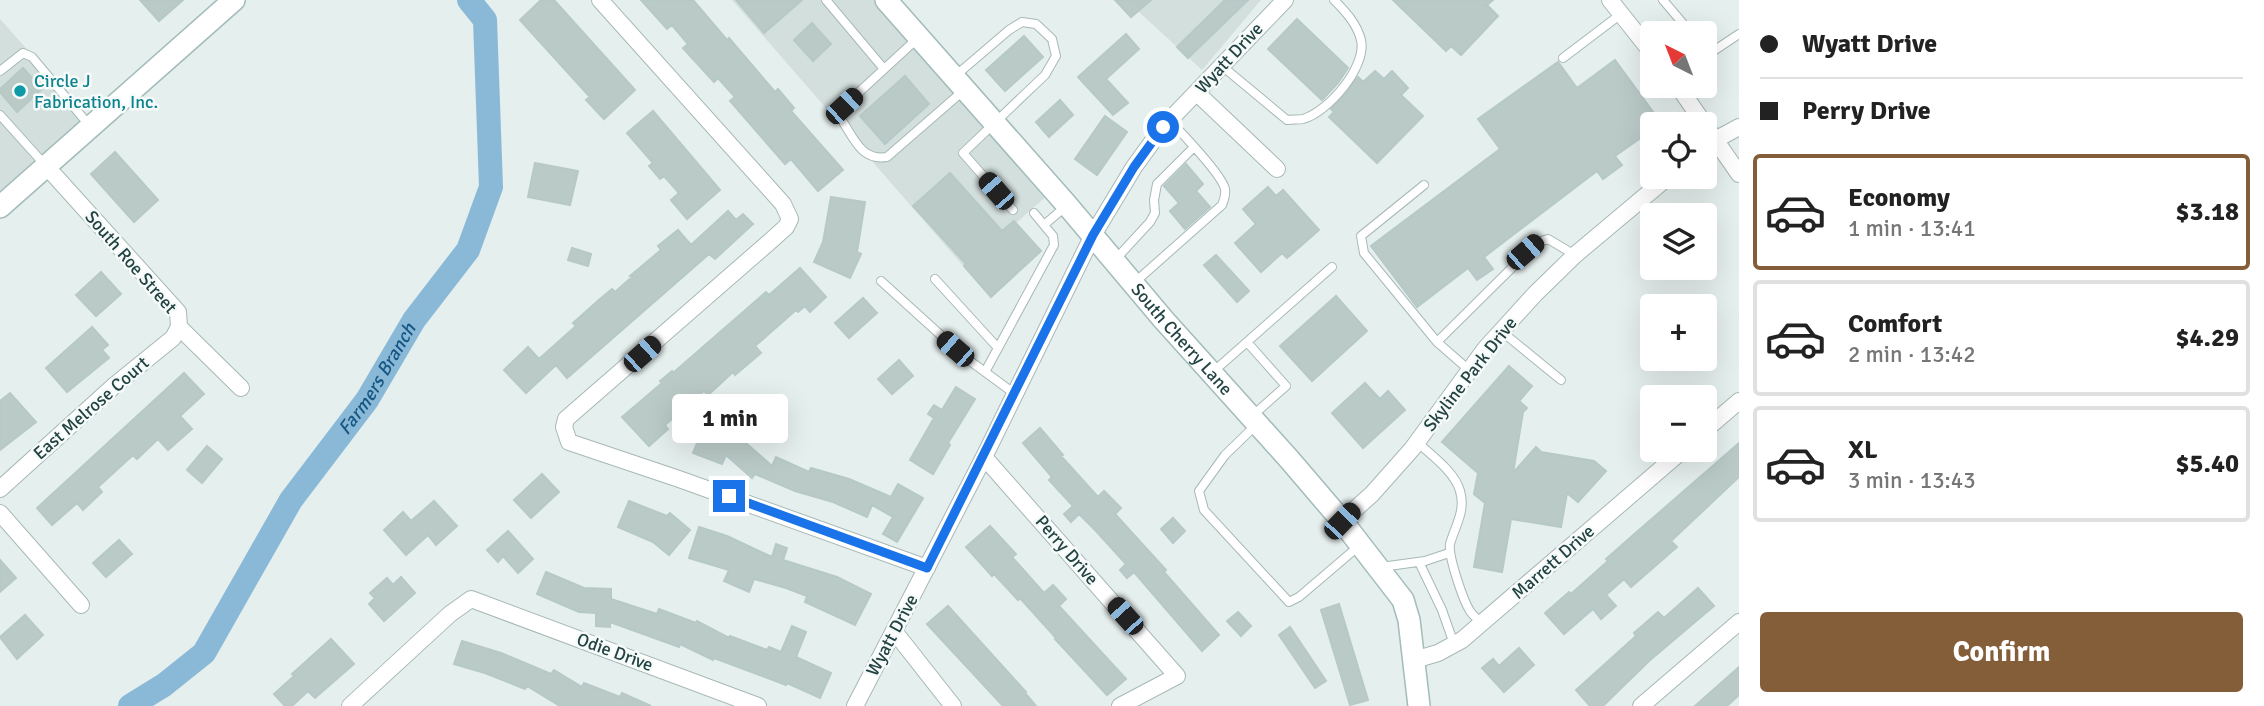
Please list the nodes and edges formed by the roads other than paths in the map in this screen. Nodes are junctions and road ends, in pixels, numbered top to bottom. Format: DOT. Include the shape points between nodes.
graph roads {
  1 [pos="234,0"];
  2 [pos="600,0"];
  3 [pos="826,0"];
  4 [pos="887,0"];
  5 [pos="1284,0"];
  6 [pos="1334,0"];
  7 [pos="1610,0"];
  8 [pos="1663,0"];
  9 [pos="1621,14"];
  10 [pos="1681,21"];
  11 [pos="1739,34"];
  12 [pos="919,37"];
  13 [pos="1640,38"];
  14 [pos="1717,49"];
  15 [pos="1563,58"];
  16 [pos="1222,66"];
  17 [pos="884,69"];
  18 [pos="0,72"];
  19 [pos="960,83"];
  20 [pos="1197,93"];
  21 [pos="0,115"];
  22 [pos="1170,120"];
  23 [pos="995,123"];
  24 [pos="90,127"];
  25 [pos="1739,127"];
  26 [pos="1717,139"];
  27 [pos="1194,147"];
  28 [pos="1717,150"];
  29 [pos="46,166"];
  30 [pos="1278,169"];
  31 [pos="1739,174"];
  32 [pos="1424,185"];
  33 [pos="1654,189"];
  34 [pos="1067,205"];
  35 [pos="0,207"];
  36 [pos="1013,210"];
  37 [pos="1034,213"];
  38 [pos="1044,225"];
  39 [pos="1093,235"];
  40 [pos="1575,255"];
  41 [pos="1115,261"];
  42 [pos="1332,267"];
  43 [pos="935,279"];
  44 [pos="881,281"];
  45 [pos="1133,283"];
  46 [pos="180,327"];
  47 [pos="1501,331"];
  48 [pos="1437,341"];
  49 [pos="1247,342"];
  50 [pos="998,348"];
  51 [pos="1470,371"];
  52 [pos="985,372"];
  53 [pos="1211,373"];
  54 [pos="1561,380"];
  55 [pos="241,388"];
  56 [pos="1015,394"];
  57 [pos="1739,401"];
  58 [pos="1717,420"];
  59 [pos="1254,421"];
  60 [pos="1417,442"];
  61 [pos="984,457"];
  62 [pos="1669,462"];
  63 [pos="0,489"];
  64 [pos="0,513"];
  65 [pos="1342,521"];
  66 [pos="1360,545"];
  67 [pos="1449,553"];
  68 [pos="1419,562"];
  69 [pos="927,568"];
  70 [pos="1378,568"];
  71 [pos="81,605"];
  72 [pos="1739,622"];
  73 [pos="1481,623"];
  74 [pos="894,631"];
  75 [pos="1454,645"];
  76 [pos="1414,660"];
  77 [pos="350,706"];
  78 [pos="758,706"];
  79 [pos="855,706"];
  80 [pos="953,706"];
  81 [pos="1120,706"];
  82 [pos="1419,706"];
  83 [pos="1641,706"];
  1 -- 24 [label="street"];
  2 -- 69 [label="street" via="783,204 790,219 566,419 569,442"];
  3 -- 17 [label="lane"];
  4 -- 12 [label="street, South Cherry Lane"];
  5 -- 16 [label="street, Wyatt Drive"];
  6 -- 16 [label="lane" via="1352,19 1362,43 1357,68 1324,107 1304,119 1287,120"];
  7 -- 9 [label="street"];
  8 -- 10 [label="lane"];
  9 -- 13 [label="street"];
  9 -- 15 [label="lane"];
  11 -- 14 [label="lane"];
  12 -- 17 [label="lane"];
  12 -- 19 [label="street, South Cherry Lane"];
  16 -- 20 [label="street, Wyatt Drive"];
  17 -- 19 [label="lane" via="844,106 841,119 865,154 877,158 887,157"];
  18 -- 24 [label="lane" via="23,54 32,57"];
  19 -- 23 [label="street, South Cherry Lane"];
  19 -- 23 [label="lane" via="1022,22 1035,24 1052,39 1056,56 1045,75"];
  20 -- 22 [label="street, Wyatt Drive"];
  20 -- 30 [label="street"];
  21 -- 29 [label="lane"];
  22 -- 27 [label="lane"];
  22 -- 39 [label="street, Wyatt Drive" via="1134,167"];
  23 -- 34 [label="street, South Cherry Lane"];
  23 -- 36 [label="lane" via="963,153"];
  24 -- 29 [label="street"];
  25 -- 26 [label="street"];
  27 -- 41 [label="lane" via="1157,184 1155,213"];
  27 -- 45 [label="lane" via="1224,186 1222,205"];
  28 -- 31 [label="street"];
  29 -- 35 [label="street"];
  29 -- 46 [label="street, South Roe Street" via="178,312"];
  32 -- 48 [label="lane" via="1362,236 1364,253"];
  33 -- 40 [label="street, Skyline Park Drive"];
  34 -- 38 [label="lane"];
  34 -- 39 [label="street, South Cherry Lane"];
  37 -- 38 [label="lane"];
  38 -- 50 [label="lane" via="1055,240 1053,249"];
  39 -- 41 [label="street, South Cherry Lane"];
  39 -- 56 [label="street, Wyatt Drive"];
  40 -- 47 [label="street, Skyline Park Drive"];
  40 -- 48 [label="lane" via="1548,239 1538,242"];
  41 -- 45 [label="street, South Cherry Lane"];
  42 -- 49 [label="lane"];
  43 -- 50 [label="lane"];
  44 -- 52 [label="lane"];
  45 -- 53 [label="street, South Cherry Lane"];
  46 -- 55 [label="street, South Roe Street"];
  46 -- 63 [label="street, East Melrose Court"];
  47 -- 51 [label="street, Skyline Park Drive"];
  47 -- 54 [label="lane"];
  48 -- 51 [label="lane"];
  49 -- 53 [label="lane"];
  49 -- 59 [label="lane" via="1286,386"];
  50 -- 52 [label="lane"];
  51 -- 60 [label="street, Skyline Park Drive"];
  52 -- 56 [label="lane"];
  53 -- 59 [label="street, South Cherry Lane"];
  56 -- 61 [label="street, Wyatt Drive"];
  57 -- 58 [label="street"];
  59 -- 65 [label="street, South Cherry Lane"];
  59 -- 66 [label="lane" via="1199,491 1204,510 1289,603"];
  60 -- 65 [label="street, Skyline Park Drive"];
  60 -- 67 [label="lane" via="1460,488 1460,520"];
  61 -- 69 [label="street, Wyatt Drive"];
  61 -- 81 [label="street, Perry Drive" via="1177,676"];
  62 -- 73 [label="street, Marrett Drive"];
  64 -- 71 [label="street"];
  65 -- 66 [label="street, South Cherry Lane"];
  66 -- 70 [label="street, South Cherry Lane"];
  67 -- 68 [label="lane"];
  67 -- 73 [label="lane" via="1469,610"];
  68 -- 70 [label="lane"];
  68 -- 75 [label="lane"];
  69 -- 74 [label="street, Wyatt Drive"];
  70 -- 76 [label="street, South Cherry Lane" via="1403,600"];
  72 -- 83 [label="street"];
  73 -- 75 [label="street, Marrett Drive"];
  74 -- 79 [label="street, Wyatt Drive"];
  74 -- 80 [label="street"];
  75 -- 76 [label="street, Marrett Drive"];
  76 -- 82 [label="street, South Cherry Lane"];
  77 -- 78 [label="street, Odie Drive" via="471,599"];
}
